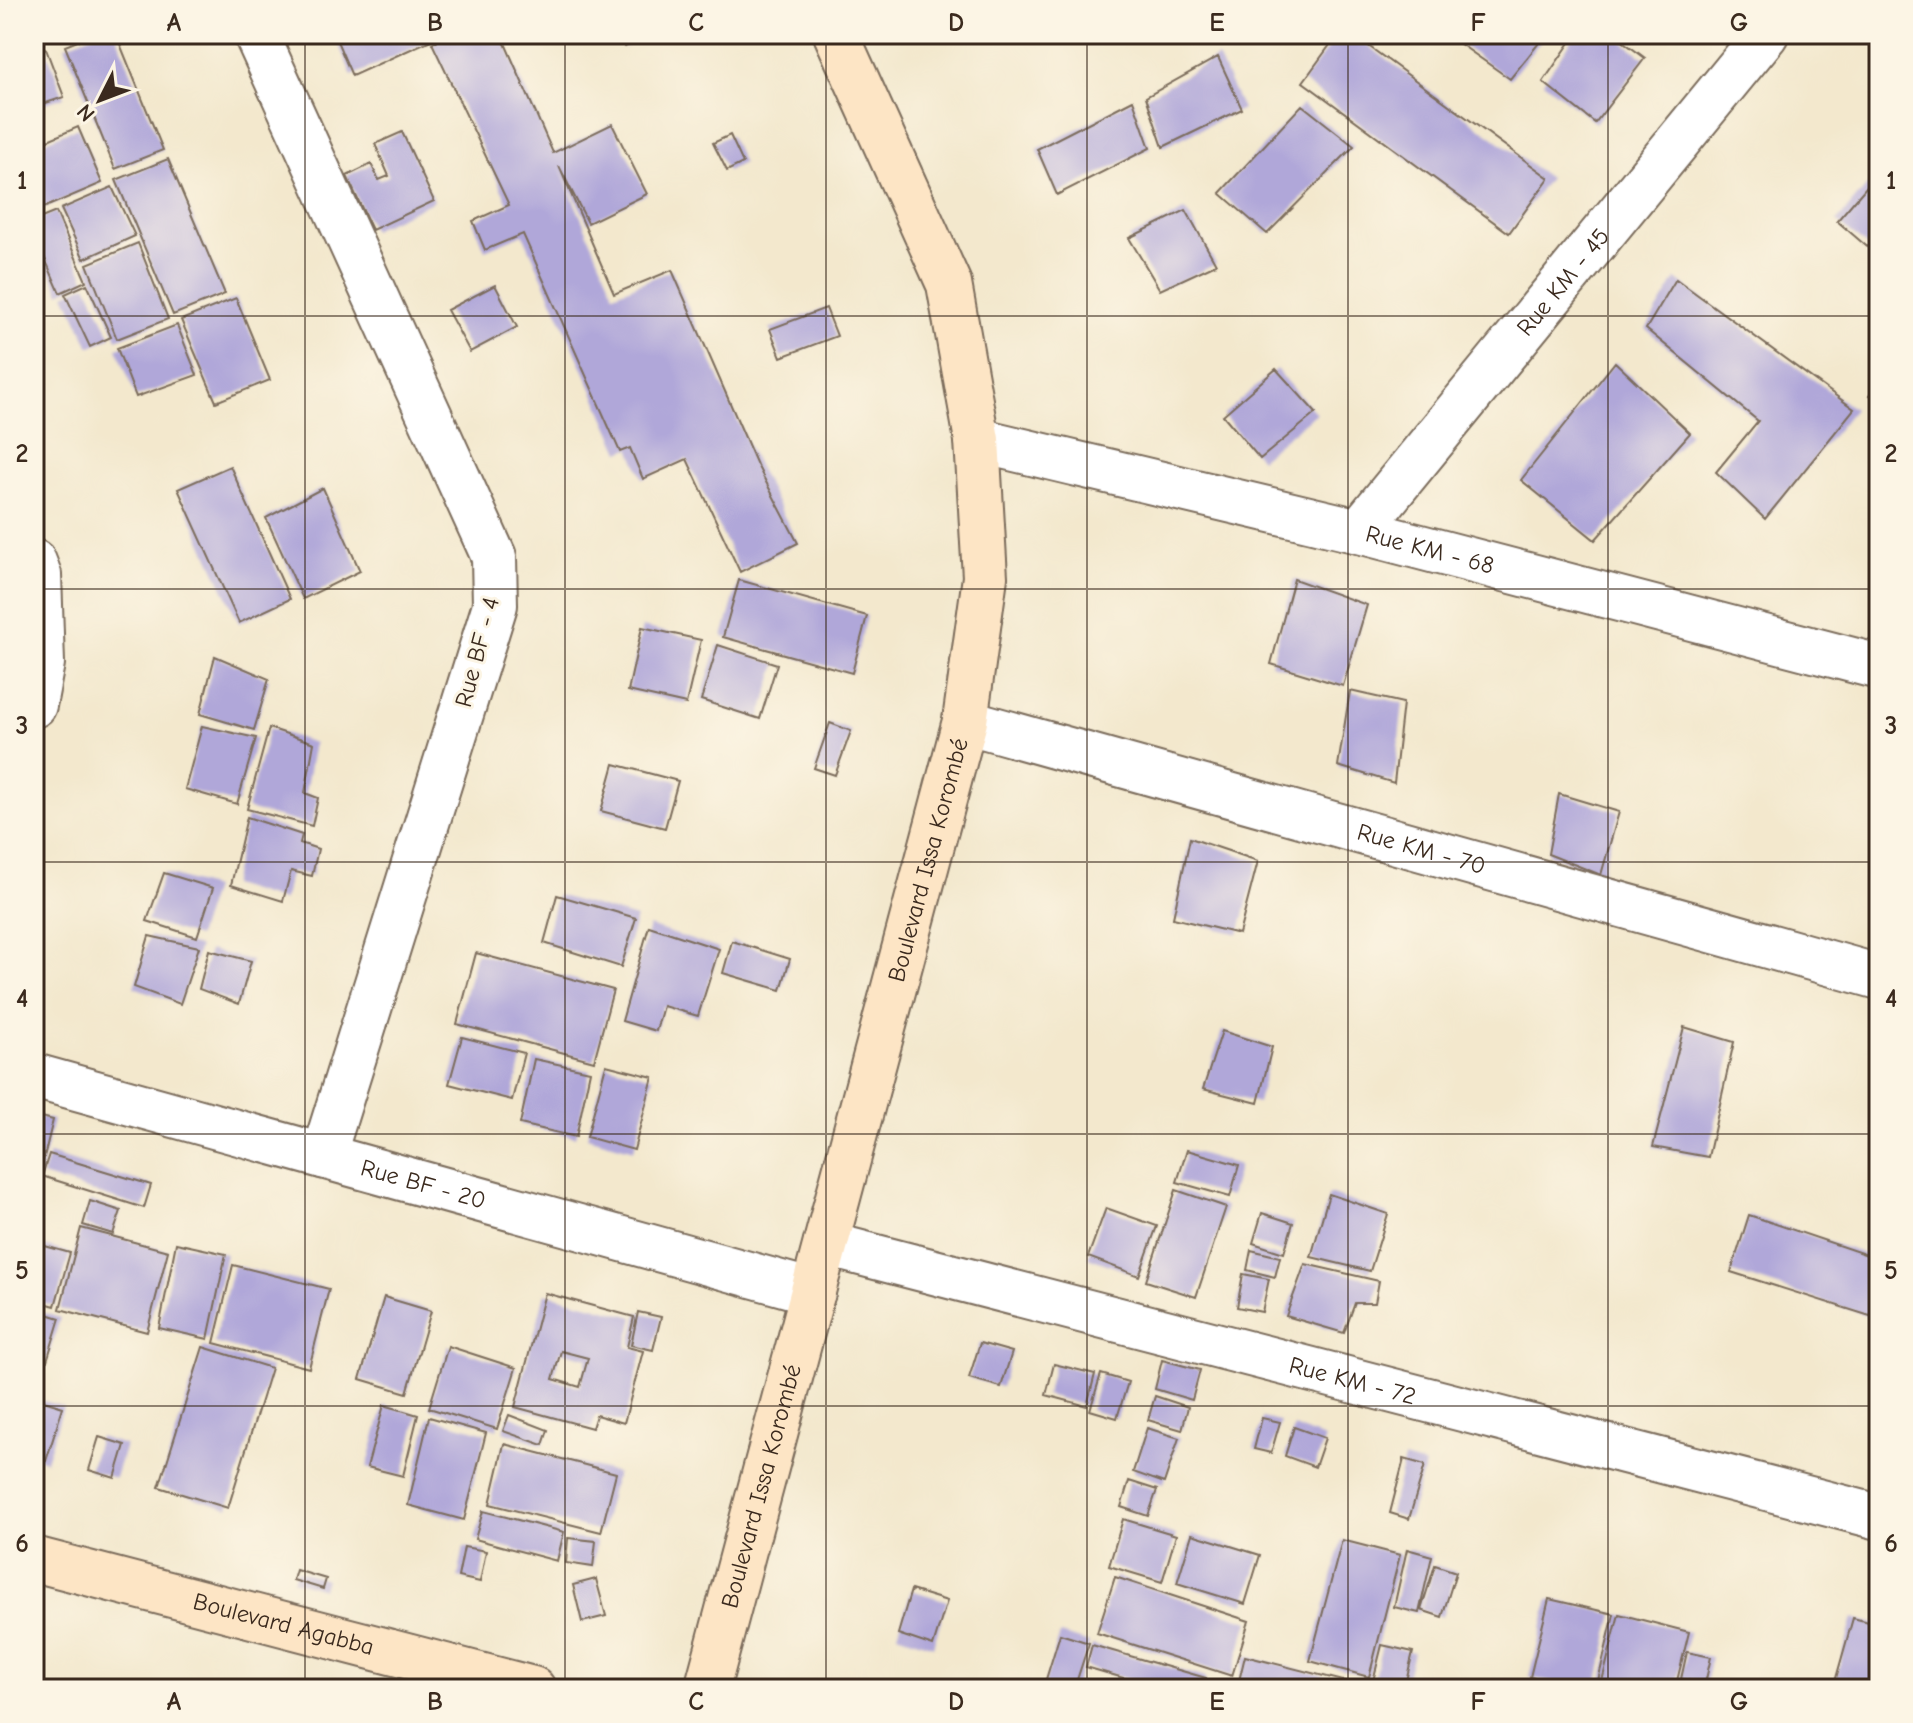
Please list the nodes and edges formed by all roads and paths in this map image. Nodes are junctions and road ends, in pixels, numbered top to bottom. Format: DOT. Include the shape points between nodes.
graph roads {
  1 [pos="256,34"];
  2 [pos="836,34"];
  3 [pos="1766,34"];
  4 [pos="977,440"];
  5 [pos="1359,531"];
  6 [pos="34,562"];
  7 [pos="1879,667"];
  8 [pos="34,705"];
  9 [pos="965,721"];
  10 [pos="1879,977"];
  11 [pos="34,1076"];
  12 [pos="323,1156"];
  13 [pos="826,1244"];
  14 [pos="813,1292"];
  15 [pos="1879,1517"];
  16 [pos="34,1559"];
  17 [pos="533,1689"];
  18 [pos="707,1689"];
  1 -- 12 [label="street, Rue BF - 4" via="494,557 495,605"];
  2 -- 4 [label="street, Boulevard Issa Korombé" via="949,284"];
  3 -- 5 [label="street, Rue KM - 45"];
  4 -- 5 [label="street, Rue KM - 68"];
  4 -- 9 [label="street, Boulevard Issa Korombé" via="985,577"];
  5 -- 7 [label="street, Rue KM - 68"];
  6 -- 8 [label="street" via="42,663"];
  9 -- 10 [label="street, Rue KM - 70"];
  9 -- 13 [label="street, Boulevard Issa Korombé"];
  11 -- 12 [label="street, Rue BF - 20"];
  12 -- 14 [label="street, Rue BF - 20"];
  13 -- 14 [label="street, Boulevard Issa Korombé"];
  13 -- 15 [label="street, Rue KM - 72"];
  14 -- 18 [label="street, Boulevard Issa Korombé"];
  16 -- 17 [label="street, Boulevard Agabba"];
}
